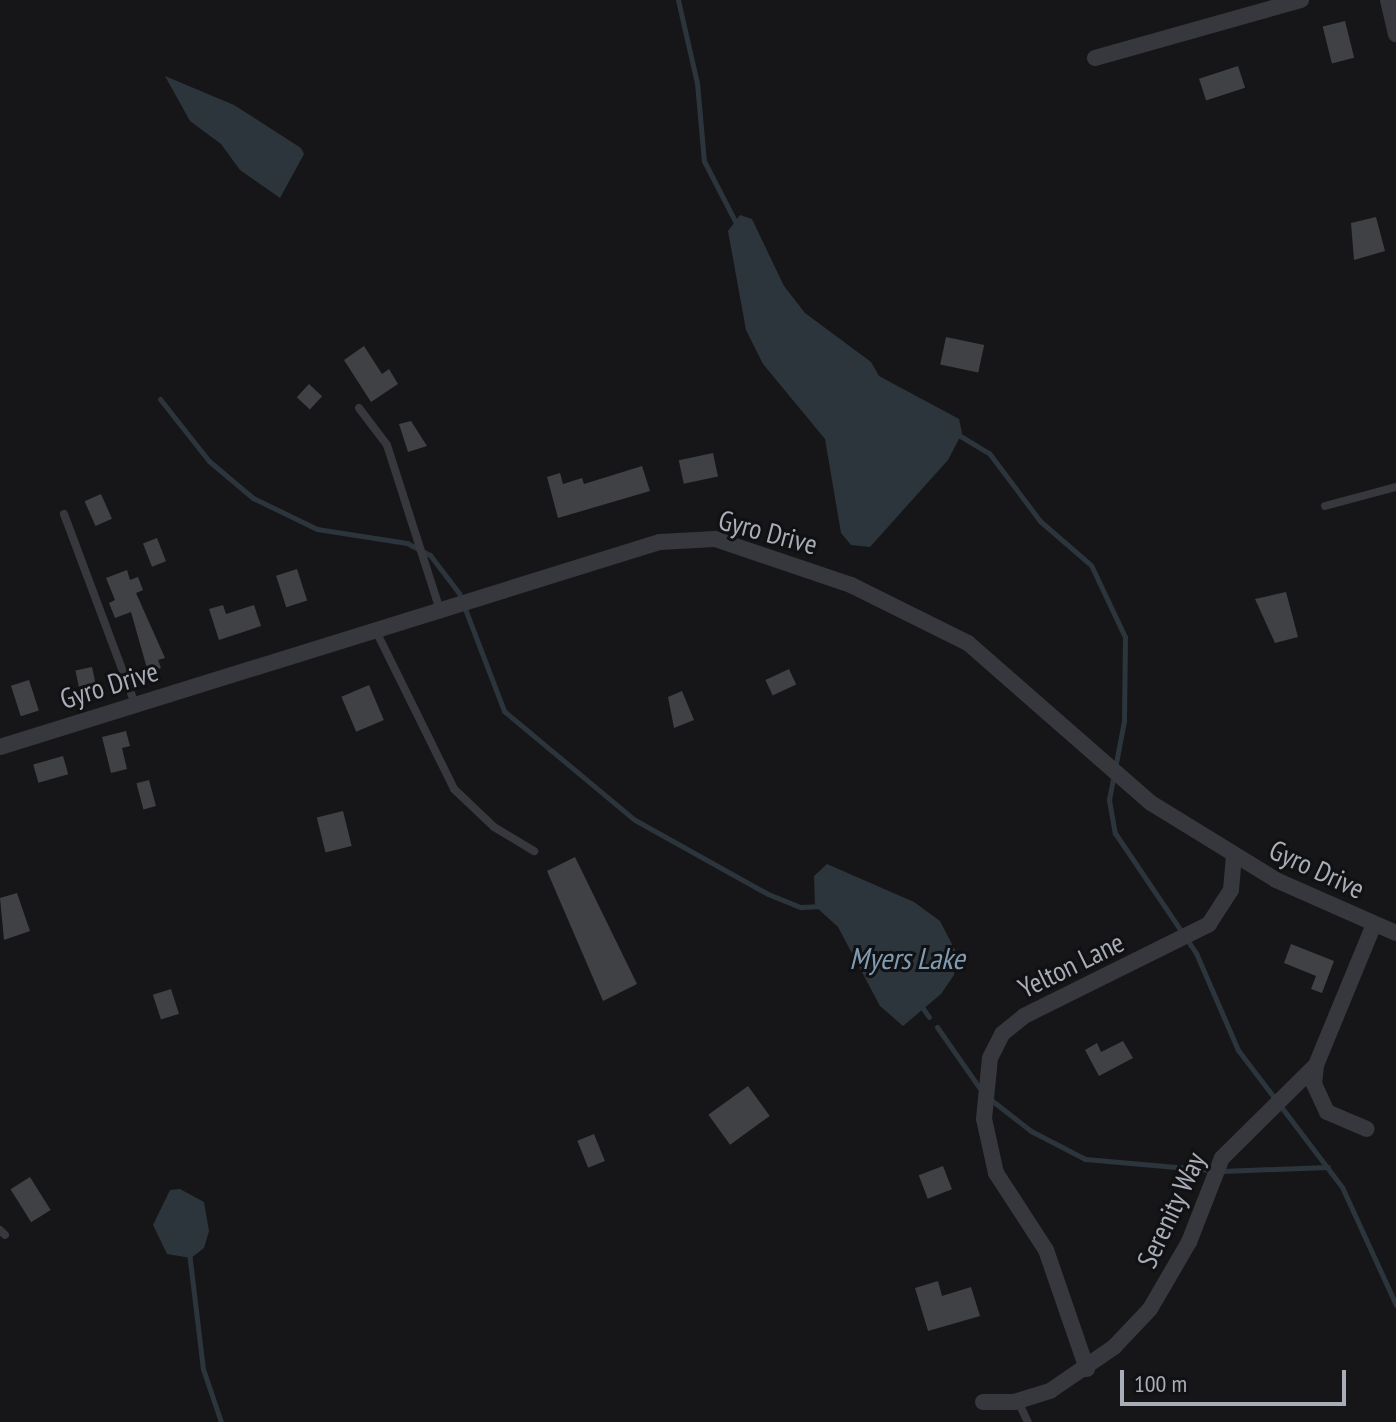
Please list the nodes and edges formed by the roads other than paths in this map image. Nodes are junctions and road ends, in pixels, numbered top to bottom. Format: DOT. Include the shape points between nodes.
graph roads {
  1 [pos="1301,0"];
  2 [pos="1388,0"];
  3 [pos="1396,34"];
  4 [pos="1095,58"];
  5 [pos="359,408"];
  6 [pos="1396,487"];
  7 [pos="1325,506"];
  8 [pos="64,514"];
  9 [pos="440,610"];
  10 [pos="375,630"];
  11 [pos="135,704"];
  12 [pos="0,747"];
  13 [pos="534,851"];
  14 [pos="1234,858"];
  15 [pos="1374,924"];
  16 [pos="1396,933"];
  17 [pos="1316,1065"];
  18 [pos="1367,1129"];
  19 [pos="1087,1369"];
  20 [pos="1018,1401"];
  21 [pos="983,1402"];
  22 [pos="1028,1422"];
  1 -- 4 [label="street"];
  2 -- 3 [label="street"];
  5 -- 9 [label="lane" via="387,445"];
  6 -- 7 [label="lane"];
  8 -- 11 [label="lane"];
  9 -- 10 [label="street, Gyro Drive"];
  9 -- 14 [label="street, Gyro Drive" via="660,542 715,539 774,556 884,600 968,643 1151,803"];
  10 -- 11 [label="street, Gyro Drive"];
  10 -- 13 [label="lane" via="454,789 494,827"];
  11 -- 12 [label="street, Gyro Drive"];
  14 -- 15 [label="street, Gyro Drive"];
  14 -- 19 [label="street, Yelton Lane" via="1231,890 1209,924 1024,1016 1002,1034 990,1058 984,1119 996,1173 1046,1250"];
  15 -- 16 [label="street, Gyro Drive"];
  15 -- 17 [label="street, Serenity Way"];
  17 -- 18 [label="street" via="1314,1084 1327,1112"];
  17 -- 19 [label="street, Serenity Way" via="1222,1158 1189,1242 1150,1309"];
  19 -- 20 [label="street, Serenity Way"];
  20 -- 21 [label="street, Serenity Way"];
  20 -- 22 [label="lane"];
}
